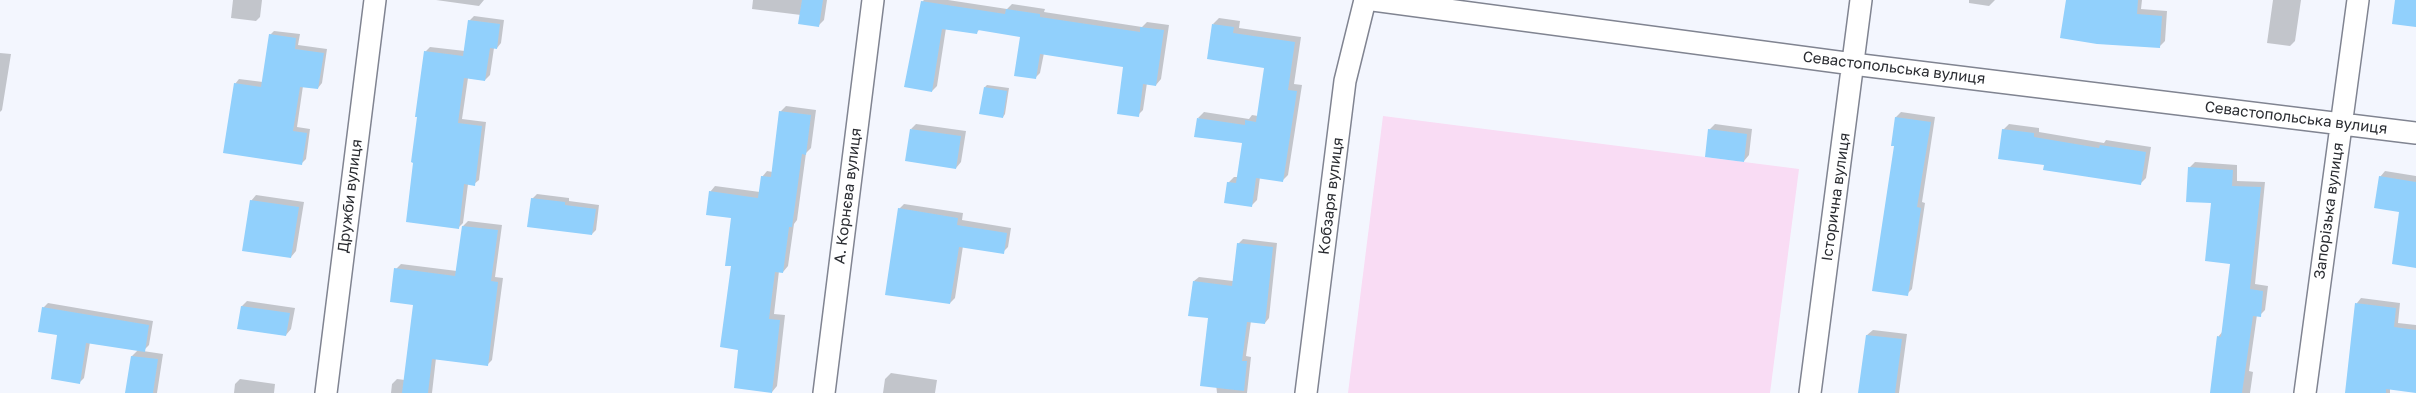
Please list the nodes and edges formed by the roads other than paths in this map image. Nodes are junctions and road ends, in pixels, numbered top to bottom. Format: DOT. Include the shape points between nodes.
graph roads {
  1 [pos="375,0"];
  2 [pos="873,0"];
  3 [pos="1365,0"];
  4 [pos="1373,0"];
  5 [pos="1861,0"];
  6 [pos="2358,0"];
  7 [pos="1853,64"];
  8 [pos="2341,124"];
  9 [pos="2416,133"];
  10 [pos="326,393"];
  11 [pos="824,393"];
  12 [pos="1306,393"];
  13 [pos="1810,393"];
  14 [pos="2305,393"];
  1 -- 10 [label="street, Дружби вулиця"];
  2 -- 11 [label="street, А. Корнєва вулиця"];
  3 -- 12 [label="street, Кобзаря вулиця" via="1345,81"];
  4 -- 7 [label="street, Севастопольська вулиця"];
  5 -- 7 [label="street, Історична вулиця"];
  6 -- 8 [label="street, Запорізька вулиця"];
  7 -- 8 [label="street, Севастопольська вулиця"];
  7 -- 13 [label="street, Історична вулиця"];
  8 -- 9 [label="street, Севастопольська вулиця"];
  8 -- 14 [label="street, Запорізька вулиця"];
}
